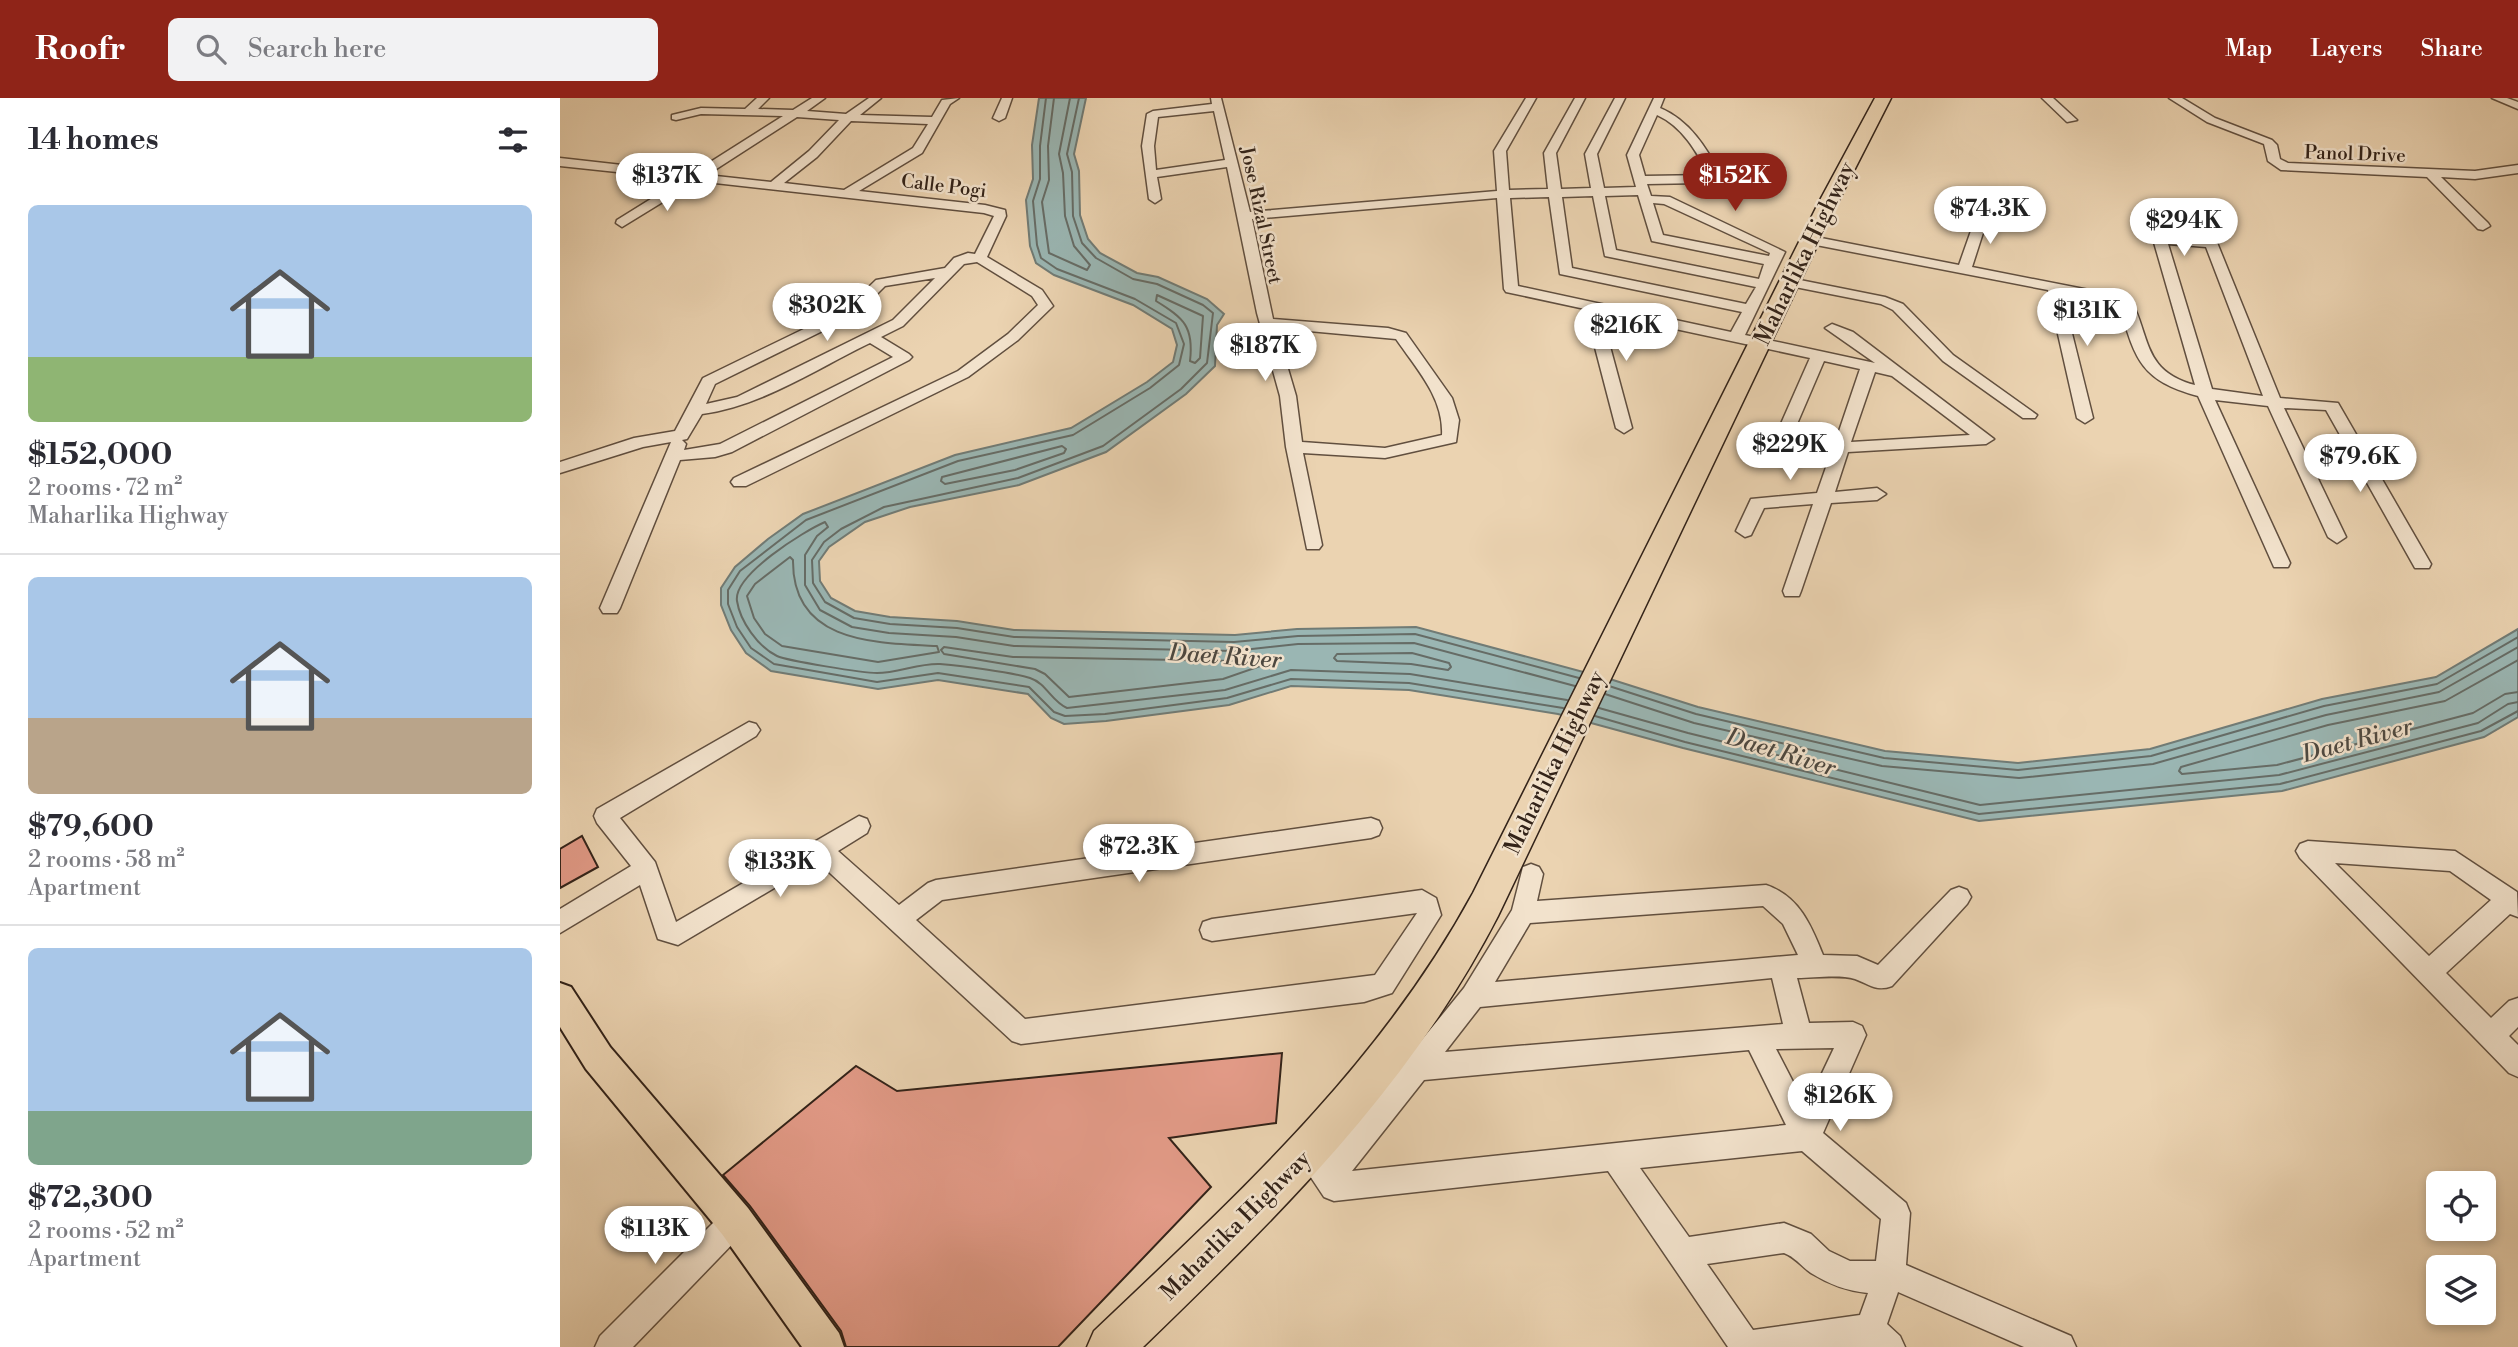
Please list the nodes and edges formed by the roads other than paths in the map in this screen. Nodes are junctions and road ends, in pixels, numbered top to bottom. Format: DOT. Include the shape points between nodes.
graph roads {
  1 [pos="764,98"];
  2 [pos="820,98"];
  3 [pos="876,98"];
  4 [pos="954,98"];
  5 [pos="1007,98"];
  6 [pos="1531,98"];
  7 [pos="1580,98"];
  8 [pos="1620,98"];
  9 [pos="1883,98"];
  10 [pos="2047,98"];
  11 [pos="2174,98"];
  12 [pos="2497,98"];
  13 [pos="1217,102"];
  14 [pos="1657,104"];
  15 [pos="2518,106"];
  16 [pos="748,112"];
  17 [pos="797,112"];
  18 [pos="676,117"];
  19 [pos="848,118"];
  20 [pos="999,118"];
  21 [pos="937,120"];
  22 [pos="2071,120"];
  23 [pos="560,162"];
  24 [pos="1232,163"];
  25 [pos="2518,169"];
  26 [pos="1151,174"];
  27 [pos="2431,174"];
  28 [pos="694,176"];
  29 [pos="1758,178"];
  30 [pos="1717,179"];
  31 [pos="774,185"];
  32 [pos="1642,190"];
  33 [pos="1600,191"];
  34 [pos="1556,192"];
  35 [pos="847,194"];
  36 [pos="1506,194"];
  37 [pos="1155,199"];
  38 [pos="1984,211"];
  39 [pos="1245,216"];
  40 [pos="622,223"];
  41 [pos="2483,226"];
  42 [pos="1811,240"];
  43 [pos="980,258"];
  44 [pos="1772,261"];
  45 [pos="1964,270"];
  46 [pos="949,271"];
  47 [pos="1790,282"];
  48 [pos="1764,284"];
  49 [pos="2054,287"];
  50 [pos="1592,307"];
  51 [pos="1750,309"];
  52 [pos="1267,323"];
  53 [pos="1832,328"];
  54 [pos="871,337"];
  55 [pos="1736,337"];
  56 [pos="1761,342"];
  57 [pos="1819,355"];
  58 [pos="1869,366"];
  59 [pos="1896,372"];
  60 [pos="2205,394"];
  61 [pos="2273,401"];
  62 [pos="696,410"];
  63 [pos="2029,415"];
  64 [pos="2085,418"];
  65 [pos="1624,428"];
  66 [pos="681,435"];
  67 [pos="1294,447"];
  68 [pos="1840,449"];
  69 [pos="672,456"];
  70 [pos="560,468"];
  71 [pos="740,482"];
  72 [pos="1877,494"];
  73 [pos="1823,499"];
  74 [pos="1745,531"];
  75 [pos="2337,537"];
  76 [pos="1313,545"];
  77 [pos="2281,563"];
  78 [pos="2422,564"];
  79 [pos="1792,592"];
  80 [pos="610,608"];
  81 [pos="749,730"];
  82 [pos="859,826"];
  83 [pos="1371,828"];
  84 [pos="820,849"];
  85 [pos="647,869"];
  86 [pos="1531,874"];
  87 [pos="1959,897"];
  88 [pos="2514,902"];
  89 [pos="1523,913"];
  90 [pos="898,920"];
  91 [pos="560,922"];
  92 [pos="1212,930"];
  93 [pos="1815,966"];
  94 [pos="1782,967"];
  95 [pos="2428,973"];
  96 [pos="1472,996"];
  97 [pos="560,999"];
  98 [pos="2518,1010"];
  99 [pos="1799,1036"];
  100 [pos="2491,1036"];
  101 [pos="1756,1037"];
  102 [pos="2518,1064"];
  103 [pos="1417,1068"];
  104 [pos="1807,1137"];
  105 [pos="1615,1156"];
  106 [pos="1317,1168"];
  107 [pos="735,1222"];
  108 [pos="1681,1253"];
  109 [pos="1890,1273"];
  110 [pos="1879,1338"];
  111 [pos="611,1347"];
  112 [pos="825,1347"];
  113 [pos="1110,1347"];
  114 [pos="2060,1347"];
  1 -- 16 [label="street"];
  2 -- 17 [label="street"];
  3 -- 19 [label="street"];
  4 -- 21 [label="street" via="946,102"];
  5 -- 20 [label="street"];
  6 -- 36 [label="street" via="1500,151"];
  7 -- 34 [label="street" via="1550,152"];
  8 -- 33 [label="street" via="1591,153"];
  9 -- 42 [label="highway, Maharlika Highway"];
  10 -- 22 [label="street"];
  11 -- 27 [label="street, Panol Drive" via="2211,120 2268,142 2274,161 2285,167"];
  12 -- 15 [label="street"];
  13 -- 24 [label="street, Jose Rizal Street"];
  13 -- 26 [label="street" via="1153,114 1147,132"];
  14 -- 30 [label="street" via="1704,153"];
  14 -- 32 [label="street" via="1633,155"];
  16 -- 17 [label="street"];
  16 -- 18 [label="street" via="701,111"];
  17 -- 19 [label="street"];
  17 -- 28 [label="street"];
  19 -- 21 [label="street"];
  19 -- 31 [label="street"];
  21 -- 35 [label="street" via="918,150"];
  23 -- 28 [label="street, Calle Pogi"];
  24 -- 26 [label="street"];
  24 -- 39 [label="street, Jose Rizal Street"];
  25 -- 27 [label="street, Panol Drive" via="2487,176"];
  26 -- 37 [label="street"];
  27 -- 41 [label="street"];
  28 -- 31 [label="street, Calle Pogi"];
  28 -- 40 [label="street"];
  29 -- 30 [label="street"];
  30 -- 32 [label="street"];
  31 -- 35 [label="street, Calle Pogi"];
  32 -- 33 [label="street"];
  32 -- 44 [label="street" via="1778,252"];
  32 -- 44 [label="street" via="1657,238"];
  33 -- 34 [label="street"];
  33 -- 48 [label="street" via="1610,253"];
  34 -- 36 [label="street"];
  34 -- 51 [label="street" via="1565,271"];
  35 -- 43 [label="street, Calle Pogi" via="1000,213"];
  36 -- 39 [label="street"];
  36 -- 50 [label="street" via="1511,289"];
  38 -- 45 [label="street"];
  39 -- 52 [label="street, Jose Rizal Street"];
  42 -- 45 [label="street"];
  42 -- 47 [label="highway, Maharlika Highway"];
  43 -- 46 [label="street" via="964,258"];
  43 -- 71 [label="street" via="1037,293 1046,306 963,374"];
  44 -- 48 [label="street"];
  45 -- 49 [label="street"];
  46 -- 54 [label="street" via="898,323"];
  46 -- 62 [label="street" via="881,283 852,311 708,381"];
  47 -- 56 [label="highway, Maharlika Highway"];
  47 -- 63 [label="street" via="1898,307 1948,358"];
  48 -- 51 [label="street"];
  49 -- 60 [label="street" via="2125,301 2152,368 2167,380"];
  49 -- 64 [label="street"];
  50 -- 55 [label="street"];
  50 -- 65 [label="street"];
  51 -- 55 [label="street"];
  52 -- 67 [label="street, Jose Rizal Street" via="1288,396"];
  52 -- 67 [label="street" via="1401,336 1444,398 1451,420 1450,438 1385,453"];
  53 -- 59 [label="street"];
  54 -- 62 [label="street" via="743,400"];
  54 -- 69 [label="street" via="904,357 726,448"];
  55 -- 56 [label="street"];
  56 -- 57 [label="street"];
  56 -- 106 [label="highway, Maharlika Highway" via="1530,806 1484,909 1444,980"];
  57 -- 58 [label="street"];
  57 -- 68 [label="street" via="1777,452"];
  58 -- 59 [label="street"];
  58 -- 68 [label="street"];
  59 -- 68 [label="street" via="1986,439"];
  60 -- 61 [label="street"];
  60 -- 61 [label="street" via="2160,239 2211,243"];
  60 -- 77 [label="street"];
  61 -- 75 [label="street"];
  61 -- 78 [label="street" via="2332,406"];
  62 -- 66 [label="street"];
  66 -- 69 [label="street"];
  66 -- 70 [label="street" via="640,442"];
  67 -- 76 [label="street, Jose Rizal Street"];
  68 -- 73 [label="street"];
  69 -- 80 [label="street"];
  72 -- 73 [label="street"];
  73 -- 74 [label="street" via="1757,503"];
  73 -- 79 [label="street"];
  81 -- 85 [label="street" via="604,816"];
  82 -- 84 [label="street"];
  83 -- 90 [label="street" via="936,890"];
  84 -- 85 [label="street" via="678,934 667,931"];
  84 -- 90 [label="street"];
  85 -- 91 [label="street"];
  86 -- 89 [label="street"];
  87 -- 93 [label="street" via="1882,978 1857,967"];
  88 -- 95 [label="street"];
  88 -- 95 [label="street" via="2455,861 2308,851"];
  89 -- 93 [label="street" via="1766,895 1783,904 1796,922"];
  89 -- 96 [label="street"];
  90 -- 92 [label="street" via="1021,1032 1382,985 1429,915 1428,905 1422,901"];
  93 -- 94 [label="street"];
  94 -- 96 [label="street"];
  94 -- 99 [label="street"];
  95 -- 100 [label="street"];
  96 -- 103 [label="street"];
  97 -- 107 [label="main road" via="598,1058"];
  98 -- 100 [label="street"];
  99 -- 101 [label="street"];
  99 -- 104 [label="street" via="1853,1035"];
  100 -- 102 [label="street"];
  101 -- 103 [label="street"];
  101 -- 104 [label="street"];
  103 -- 106 [label="street"];
  104 -- 105 [label="street"];
  104 -- 109 [label="street" via="1896,1213"];
  105 -- 106 [label="street" via="1334,1187"];
  105 -- 108 [label="street"];
  106 -- 113 [label="highway, Maharlika Highway"];
  107 -- 111 [label="street"];
  107 -- 112 [label="main road"];
  108 -- 109 [label="street" via="1784,1238 1801,1244 1819,1261 1847,1276"];
  108 -- 110 [label="street" via="1746,1346"];
  109 -- 110 [label="street"];
  109 -- 114 [label="street"];
}
